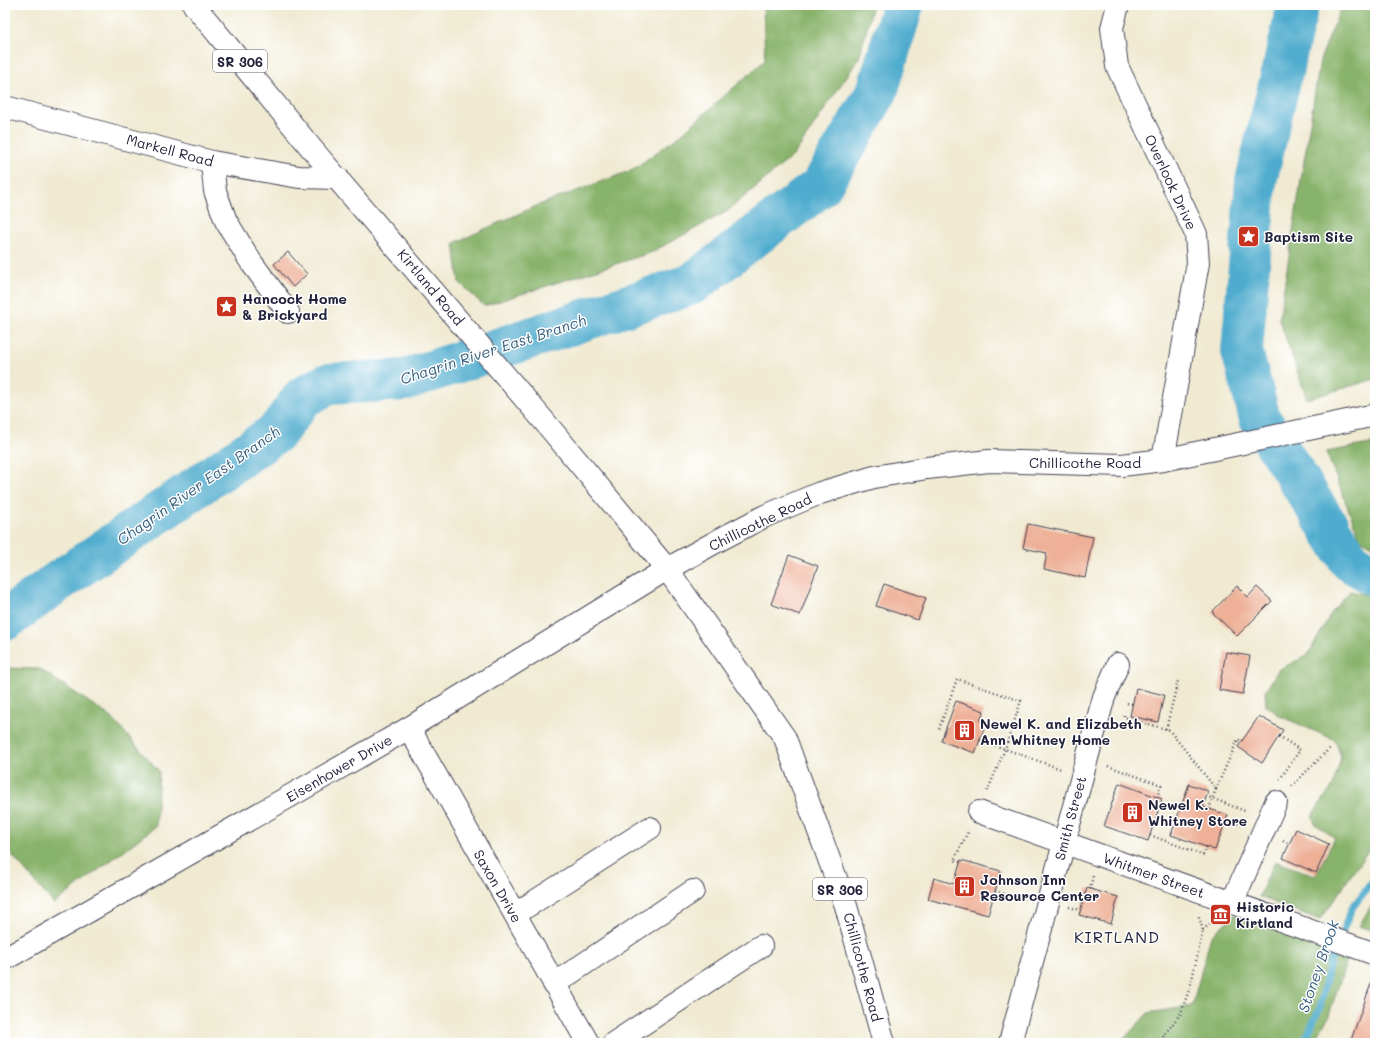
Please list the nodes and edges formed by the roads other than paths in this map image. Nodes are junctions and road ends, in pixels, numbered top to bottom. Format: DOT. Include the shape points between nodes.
graph roads {
  1 [pos="194,5"];
  2 [pos="1118,5"];
  3 [pos="5,107"];
  4 [pos="212,162"];
  5 [pos="338,178"];
  6 [pos="288,312"];
  7 [pos="1372,416"];
  8 [pos="1163,460"];
  9 [pos="667,569"];
  10 [pos="1118,664"];
  11 [pos="409,728"];
  12 [pos="1276,802"];
  13 [pos="979,812"];
  14 [pos="650,828"];
  15 [pos="1063,842"];
  16 [pos="692,892"];
  17 [pos="1232,903"];
  18 [pos="515,914"];
  19 [pos="762,946"];
  20 [pos="1375,954"];
  21 [pos="5,959"];
  22 [pos="554,984"];
  23 [pos="588,1043"];
  24 [pos="614,1043"];
  25 [pos="884,1043"];
  26 [pos="1010,1043"];
  1 -- 5 [label="street, Kirtland Road / SR 306"];
  2 -- 8 [label="street, Overlook Drive" via="1112,28 1117,66 1196,234 1198,263"];
  3 -- 4 [label="street, Markell Road"];
  4 -- 5 [label="street, Markell Road" via="298,177"];
  4 -- 6 [label="street" via="215,191 226,221 251,262"];
  5 -- 9 [label="street, Kirtland Road"];
  7 -- 8 [label="street, Chillicothe Road"];
  8 -- 9 [label="street, Chillicothe Road" via="1122,464 989,461 874,477 820,493 765,516"];
  9 -- 11 [label="street, Eisenhower Drive"];
  9 -- 25 [label="street, Chillicothe Road / SR 306" via="785,738 846,906"];
  10 -- 15 [label="street, Smith Street" via="1104,697"];
  11 -- 18 [label="street, Saxon Drive"];
  11 -- 21 [label="street, Eisenhower Drive"];
  12 -- 17 [label="street"];
  13 -- 15 [label="street, Whitmer Street"];
  14 -- 18 [label="street"];
  15 -- 17 [label="street, Whitmer Street"];
  15 -- 26 [label="street, Smith Street"];
  16 -- 22 [label="street"];
  17 -- 20 [label="street, Whitmer Street"];
  18 -- 22 [label="street, Saxon Drive"];
  19 -- 24 [label="street"];
  22 -- 23 [label="street, Saxon Drive"];
}
